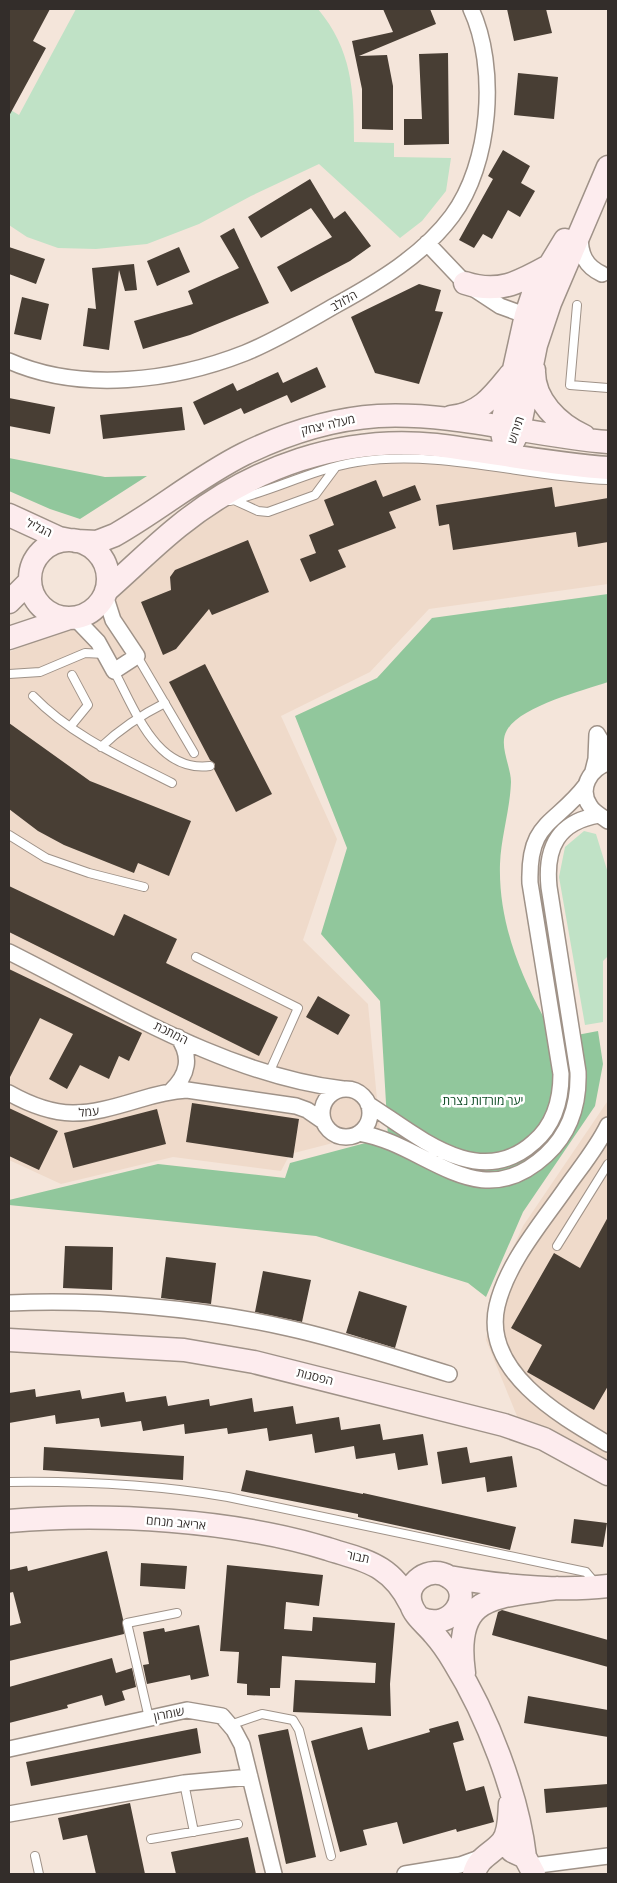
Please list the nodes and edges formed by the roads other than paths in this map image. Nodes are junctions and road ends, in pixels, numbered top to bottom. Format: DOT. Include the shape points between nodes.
graph roads {
  1 [pos="471,9"];
  2 [pos="608,167"];
  3 [pos="596,193"];
  4 [pos="580,231"];
  5 [pos="428,243"];
  6 [pos="554,274"];
  7 [pos="605,274"];
  8 [pos="465,283"];
  9 [pos="577,305"];
  10 [pos="534,319"];
  11 [pos="536,345"];
  12 [pos="9,361"];
  13 [pos="515,368"];
  14 [pos="608,388"];
  15 [pos="438,419"];
  16 [pos="510,429"];
  17 [pos="601,441"];
  18 [pos="506,455"];
  19 [pos="335,468"];
  20 [pos="608,468"];
  21 [pos="608,480"];
  22 [pos="234,500"];
  23 [pos="206,506"];
  24 [pos="9,516"];
  25 [pos="73,541"];
  26 [pos="31,576"];
  27 [pos="105,593"];
  28 [pos="9,602"];
  29 [pos="71,618"];
  30 [pos="9,638"];
  31 [pos="105,654"];
  32 [pos="137,656"];
  33 [pos="114,671"];
  34 [pos="9,674"];
  35 [pos="72,675"];
  36 [pos="33,696"];
  37 [pos="165,703"];
  38 [pos="138,716"];
  39 [pos="70,727"];
  40 [pos="101,747"];
  41 [pos="608,752"];
  42 [pos="194,753"];
  43 [pos="608,763"];
  44 [pos="210,766"];
  45 [pos="593,771"];
  46 [pos="172,783"];
  47 [pos="586,784"];
  48 [pos="604,817"];
  49 [pos="9,835"];
  50 [pos="144,887"];
  51 [pos="9,952"];
  52 [pos="196,957"];
  53 [pos="178,1037"];
  54 [pos="269,1073"];
  55 [pos="342,1089"];
  56 [pos="171,1090"];
  57 [pos="9,1094"];
  58 [pos="368,1104"];
  59 [pos="323,1121"];
  60 [pos="608,1126"];
  61 [pos="360,1133"];
  62 [pos="608,1164"];
  63 [pos="557,1246"];
  64 [pos="9,1303"];
  65 [pos="9,1340"];
  66 [pos="449,1374"];
  67 [pos="608,1444"];
  68 [pos="608,1474"];
  69 [pos="9,1482"];
  70 [pos="9,1521"];
  71 [pos="341,1553"];
  72 [pos="442,1575"];
  73 [pos="495,1585"];
  74 [pos="603,1587"];
  75 [pos="557,1588"];
  76 [pos="457,1608"];
  77 [pos="415,1610"];
  78 [pos="177,1613"];
  79 [pos="460,1672"];
  80 [pos="149,1718"];
  81 [pos="230,1725"];
  82 [pos="9,1749"];
  83 [pos="250,1777"];
  84 [pos="184,1783"];
  85 [pos="510,1793"];
  86 [pos="9,1814"];
  87 [pos="238,1824"];
  88 [pos="194,1832"];
  89 [pos="151,1839"];
  90 [pos="489,1853"];
  91 [pos="35,1856"];
  92 [pos="331,1856"];
  93 [pos="608,1856"];
  94 [pos="530,1866"];
  95 [pos="412,1873"];
  96 [pos="39,1874"];
  97 [pos="274,1874"];
  98 [pos="446,1874"];
  99 [pos="474,1874"];
  1 -- 5 [label="street, הלולב" via="483,45 488,80 480,148 471,184 452,215"];
  2 -- 3 [label="street, תירוש"];
  3 -- 4 [label="street, תירוש"];
  3 -- 6 [label="street, תירוש"];
  4 -- 6 [label="street, תירוש"];
  4 -- 7 [label="street" via="585,261 593,270"];
  5 -- 8 [label="street"];
  5 -- 12 [label="street, הלולב" via="372,285 282,336 245,353 207,365 131,380 92,380 54,374"];
  6 -- 7 [label="street" via="590,271"];
  6 -- 8 [label="street" via="504,287 479,288"];
  6 -- 10 [label="street, תירוש"];
  8 -- 10 [label="street" via="500,306"];
  9 -- 14 [label="lane" via="570,385"];
  10 -- 11 [label="street, תירוש"];
  10 -- 13 [label="street, תירוש"];
  11 -- 16 [label="street, תירוש"];
  11 -- 17 [label="street" via="534,373 548,410 564,424"];
  13 -- 15 [label="street" via="495,394 474,412"];
  13 -- 16 [label="street, תירוש"];
  15 -- 16 [label="street, מעלה יצחק"];
  15 -- 25 [label="street, מעלה יצחק" via="370,417 297,432 217,468 115,535 97,542"];
  16 -- 17 [label="street, מעלה יצחק"];
  16 -- 18 [label="street, תירוש"];
  18 -- 20 [label="street, מעלה יצחק"];
  18 -- 23 [label="street, מעלה יצחק" via="428,445 357,445 305,457 280,467"];
  19 -- 21 [label="lane" via="390,459"];
  19 -- 22 [label="lane"];
  19 -- 22 [label="lane" via="315,495 268,512"];
  22 -- 23 [label="lane"];
  23 -- 27 [label="street, מעלה יצחק"];
  24 -- 25 [label="street, הגליל"];
  24 -- 26 [label="street, הגליל" via="28,542"];
  25 -- 26 [label="street" via="57,542 45,549 37,558"];
  25 -- 27 [label="street" via="88,545 104,562 108,576"];
  26 -- 28 [label="street"];
  26 -- 29 [label="street" via="36,598 44,608 55,615"];
  27 -- 29 [label="street" via="93,610"];
  27 -- 32 [label="street" via="113,620"];
  29 -- 30 [label="street"];
  29 -- 31 [label="street" via="91,632"];
  31 -- 33 [label="street"];
  31 -- 34 [label="lane" via="85,654 40,672"];
  32 -- 33 [label="street"];
  32 -- 37 [label="lane"];
  33 -- 38 [label="lane"];
  35 -- 39 [label="lane" via="88,705"];
  36 -- 39 [label="lane"];
  37 -- 38 [label="lane"];
  37 -- 42 [label="lane"];
  38 -- 40 [label="lane"];
  38 -- 44 [label="lane" via="153,741 177,762"];
  39 -- 40 [label="lane"];
  40 -- 46 [label="lane"];
  41 -- 45 [label="street" via="597,734"];
  43 -- 45 [label="street"];
  45 -- 47 [label="street"];
  47 -- 48 [label="street" via="588,804"];
  47 -- 58 [label="street" via="546,824 531,856 530,883 561,1074 560,1099 549,1126 530,1146 508,1160 469,1161 446,1152"];
  48 -- 61 [label="street" via="586,817 566,827 553,846 549,860 549,887 578,1072 574,1112 558,1140 539,1161 526,1169 511,1176 481,1180 456,1175 394,1142"];
  49 -- 50 [label="lane" via="46,858"];
  51 -- 53 [label="street, המתכת"];
  52 -- 54 [label="lane" via="298,1008"];
  53 -- 54 [label="street, המתכת"];
  53 -- 56 [label="street" via="185,1047 187,1061 185,1073"];
  54 -- 55 [label="street, המתכת"];
  55 -- 58 [label="street" via="358,1092"];
  55 -- 59 [label="street" via="324,1102"];
  56 -- 57 [label="street, עמל" via="102,1111 81,1114 42,1110"];
  56 -- 59 [label="street, עמל" via="205,1091 296,1106"];
  58 -- 61 [label="street" via="369,1120"];
  59 -- 61 [label="street" via="336,1135 352,1137"];
  60 -- 67 [label="street" via="506,1280 497,1307 497,1326 500,1345 521,1383 566,1420"];
  62 -- 63 [label="lane"];
  64 -- 66 [label="street" via="88,1303 216,1315 315,1335"];
  65 -- 68 [label="street, הפסגות" via="184,1350 254,1362 504,1425 544,1439"];
  69 -- 74 [label="lane" via="76,1483 228,1497 586,1572"];
  70 -- 71 [label="street, אריאב מנחם" via="85,1517 188,1524 280,1537"];
  71 -- 72 [label="street, תבור"];
  71 -- 77 [label="street, תבור" via="380,1569 403,1588"];
  72 -- 73 [label="street, תבור"];
  72 -- 76 [label="street" via="459,1590"];
  72 -- 77 [label="street" via="421,1576 412,1586"];
  73 -- 75 [label="street"];
  73 -- 76 [label="street" via="474,1590"];
  74 -- 75 [label="street"];
  75 -- 79 [label="street" via="498,1597 475,1609 468,1619 461,1643"];
  76 -- 77 [label="street" via="442,1621 434,1622"];
  76 -- 79 [label="street" via="450,1631"];
  77 -- 79 [label="street, תבור"];
  78 -- 80 [label="lane" via="127,1623"];
  79 -- 85 [label="street" via="494,1743"];
  80 -- 81 [label="street, שומרון" via="196,1710 222,1716"];
  80 -- 82 [label="street, שומרון"];
  81 -- 83 [label="street" via="242,1745"];
  81 -- 92 [label="lane" via="262,1714 293,1720 299,1730"];
  83 -- 84 [label="street"];
  83 -- 97 [label="street"];
  84 -- 86 [label="street"];
  84 -- 88 [label="lane"];
  85 -- 90 [label="street" via="506,1832 502,1842"];
  85 -- 94 [label="street"];
  87 -- 88 [label="lane"];
  88 -- 89 [label="lane"];
  90 -- 94 [label="street" via="501,1849 516,1851"];
  90 -- 95 [label="street" via="460,1864"];
  90 -- 99 [label="street" via="475,1868"];
  91 -- 96 [label="lane"];
  93 -- 94 [label="street"];
  95 -- 98 [label="street"];
}
